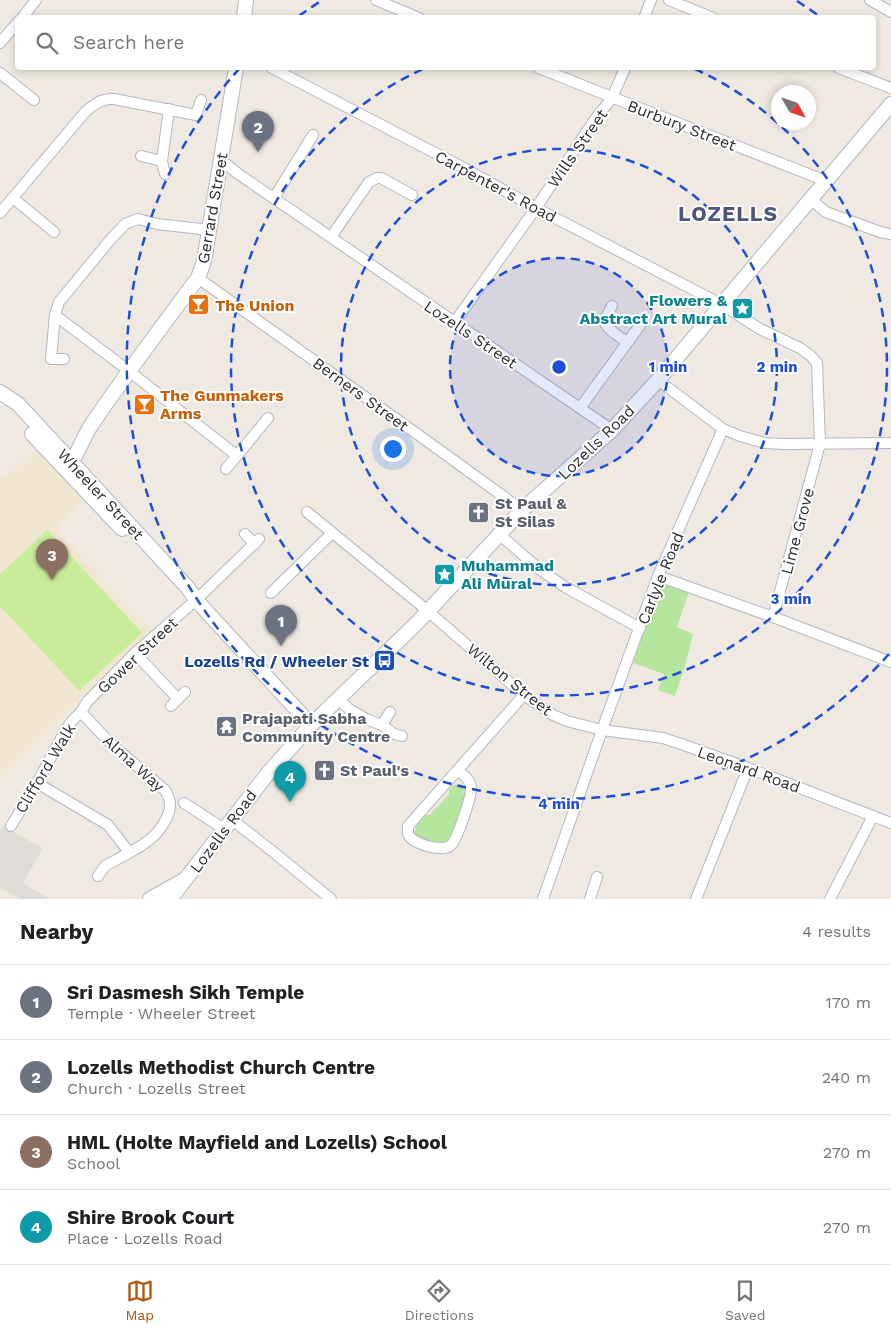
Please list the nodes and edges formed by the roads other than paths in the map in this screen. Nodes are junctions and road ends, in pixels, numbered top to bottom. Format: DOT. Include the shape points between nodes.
graph roads {
  1 [pos="36,0"];
  2 [pos="246,0"];
  3 [pos="376,0"];
  4 [pos="652,0"];
  5 [pos="669,0"];
  6 [pos="870,0"];
  7 [pos="394,3"];
  8 [pos="891,12"];
  9 [pos="24,15"];
  10 [pos="244,15"];
  11 [pos="413,15"];
  12 [pos="645,15"];
  13 [pos="706,15"];
  14 [pos="15,26"];
  15 [pos="0,43"];
  16 [pos="236,70"];
  17 [pos="276,70"];
  18 [pos="544,70"];
  19 [pos="623,70"];
  20 [pos="844,70"];
  21 [pos="0,73"];
  22 [pos="891,88"];
  23 [pos="612,98"];
  24 [pos="34,100"];
  25 [pos="201,100"];
  26 [pos="891,104"];
  27 [pos="169,110"];
  28 [pos="314,135"];
  29 [pos="141,156"];
  30 [pos="221,160"];
  31 [pos="162,161"];
  32 [pos="166,174"];
  33 [pos="826,181"];
  34 [pos="412,195"];
  35 [pos="13,198"];
  36 [pos="274,198"];
  37 [pos="811,200"];
  38 [pos="536,208"];
  39 [pos="0,214"];
  40 [pos="210,230"];
  41 [pos="54,232"];
  42 [pos="891,234"];
  43 [pos="331,237"];
  44 [pos="198,278"];
  45 [pos="721,304"];
  46 [pos="612,306"];
  47 [pos="54,315"];
  48 [pos="643,321"];
  49 [pos="454,323"];
  50 [pos="627,342"];
  51 [pos="64,359"];
  52 [pos="129,371"];
  53 [pos="658,380"];
  54 [pos="0,392"];
  55 [pos="580,408"];
  56 [pos="268,418"];
  57 [pos="723,429"];
  58 [pos="612,430"];
  59 [pos="891,443"];
  60 [pos="820,444"];
  61 [pos="236,455"];
  62 [pos="66,462"];
  63 [pos="226,469"];
  64 [pos="522,510"];
  65 [pos="307,512"];
  66 [pos="332,533"];
  67 [pos="244,534"];
  68 [pos="499,534"];
  69 [pos="658,576"];
  70 [pos="271,593"];
  71 [pos="196,600"];
  72 [pos="428,611"];
  73 [pos="773,618"];
  74 [pos="640,628"];
  75 [pos="135,653"];
  76 [pos="891,662"];
  77 [pos="524,695"];
  78 [pos="178,699"];
  79 [pos="338,699"];
  80 [pos="81,712"];
  81 [pos="390,712"];
  82 [pos="311,725"];
  83 [pos="382,725"];
  84 [pos="602,730"];
  85 [pos="402,736"];
  86 [pos="748,768"];
  87 [pos="458,771"];
  88 [pos="37,782"];
  89 [pos="184,804"];
  90 [pos="873,816"];
  91 [pos="891,823"];
  92 [pos="228,824"];
  93 [pos="11,826"];
  94 [pos="129,852"];
  95 [pos="98,876"];
  96 [pos="597,877"];
  97 [pos="187,878"];
  98 [pos="150,899"];
  99 [pos="170,899"];
  100 [pos="329,899"];
  101 [pos="542,899"];
  102 [pos="590,899"];
  103 [pos="696,899"];
  104 [pos="830,899"];
  1 -- 9 [label="street"];
  2 -- 10 [label="main road"];
  3 -- 7 [label="street"];
  4 -- 12 [label="street"];
  5 -- 13 [label="street"];
  6 -- 8 [label="street"];
  7 -- 11 [label="street"];
  14 -- 15 [label="street"];
  16 -- 30 [label="main road, Gerrard Street"];
  17 -- 38 [label="street, Carpenter's Road"];
  18 -- 23 [label="street, Burbury Street"];
  19 -- 23 [label="street, Wills Street"];
  20 -- 22 [label="street"];
  21 -- 24 [label="street"];
  23 -- 33 [label="street, Burbury Street"];
  23 -- 38 [label="street, Wills Street"];
  25 -- 27 [label="street" via="196,115"];
  26 -- 33 [label="main road, Lozells Road"];
  27 -- 31 [label="street"];
  27 -- 35 [label="street" via="114,98 98,102 86,111"];
  28 -- 36 [label="street"];
  29 -- 31 [label="street"];
  30 -- 36 [label="street, Lozells Street"];
  30 -- 40 [label="main road, Gerrard Street"];
  31 -- 32 [label="street"];
  33 -- 37 [label="main road, Lozells Road"];
  34 -- 43 [label="street" via="381,178 373,180"];
  35 -- 39 [label="street"];
  35 -- 41 [label="street"];
  36 -- 43 [label="street, Lozells Street"];
  37 -- 42 [label="street" via="826,212"];
  37 -- 45 [label="main road, Lozells Road"];
  38 -- 45 [label="street, Carpenter's Road"];
  38 -- 49 [label="street, Wills Street"];
  40 -- 44 [label="main road, Gerrard Street"];
  40 -- 47 [label="street" via="138,219 125,224 59,302"];
  43 -- 49 [label="street, Lozells Street"];
  44 -- 52 [label="main road, Gerrard Street"];
  44 -- 64 [label="street, Berners Street"];
  45 -- 53 [label="main road, Lozells Road"];
  45 -- 60 [label="street, Carpenter's Road" via="760,330 800,348 817,363"];
  46 -- 50 [label="street" via="605,324"];
  47 -- 51 [label="street" via="51,358"];
  47 -- 52 [label="street"];
  48 -- 50 [label="street"];
  49 -- 55 [label="street, Lozells Street"];
  50 -- 55 [label="street"];
  52 -- 61 [label="street"];
  52 -- 62 [label="main road, Gerrard Street"];
  53 -- 57 [label="street"];
  53 -- 58 [label="main road, Lozells Road"];
  54 -- 62 [label="main road, Wheeler Street" via="18,404"];
  55 -- 58 [label="street, Lozells Street"];
  56 -- 61 [label="street"];
  57 -- 60 [label="street" via="765,443"];
  57 -- 69 [label="street, Carlyle Road"];
  58 -- 64 [label="main road, Lozells Road"];
  59 -- 60 [label="street"];
  60 -- 73 [label="street, Lime Grove"];
  61 -- 63 [label="street"];
  62 -- 71 [label="main road, Wheeler Street"];
  62 -- 71 [label="main road, Wheeler Street" via="84,490 153,562"];
  64 -- 68 [label="main road, Lozells Road"];
  65 -- 66 [label="street, Wilton Street"];
  66 -- 70 [label="street"];
  66 -- 72 [label="street, Wilton Street"];
  67 -- 71 [label="street, Gower Street" via="257,542"];
  68 -- 72 [label="main road, Lozells Road"];
  68 -- 74 [label="street" via="565,588"];
  69 -- 73 [label="street"];
  69 -- 74 [label="street, Carlyle Road"];
  71 -- 75 [label="street, Gower Street"];
  71 -- 82 [label="main road, Wheeler Street"];
  72 -- 77 [label="street, Wilton Street"];
  72 -- 79 [label="main road, Lozells Road"];
  73 -- 76 [label="street"];
  74 -- 84 [label="street, Carlyle Road"];
  75 -- 78 [label="street"];
  75 -- 80 [label="street, Gower Street"];
  77 -- 84 [label="street, Wilton Street" via="553,715"];
  77 -- 87 [label="street"];
  79 -- 82 [label="main road, Lozells Road"];
  79 -- 83 [label="street" via="349,709"];
  80 -- 88 [label="street, Clifford Walk" via="65,731"];
  80 -- 94 [label="street, Alma Way" via="110,743 160,784 170,799 168,817 159,832"];
  81 -- 83 [label="street"];
  82 -- 92 [label="main road, Lozells Road"];
  83 -- 85 [label="street"];
  84 -- 86 [label="street, Leonard Road" via="663,738"];
  84 -- 101 [label="street, Carlyle Road"];
  86 -- 90 [label="street, Leonard Road"];
  86 -- 103 [label="street"];
  87 -- 87 [label="street" via="408,826 408,835 413,840 437,849 451,845 470,801 471,788 467,777"];
  88 -- 93 [label="street, Clifford Walk"];
  88 -- 94 [label="street" via="108,825"];
  89 -- 92 [label="street"];
  90 -- 91 [label="street, Leonard Road"];
  90 -- 104 [label="street"];
  92 -- 97 [label="main road, Lozells Road"];
  92 -- 100 [label="street" via="272,851"];
  94 -- 95 [label="street, Alma Way" via="105,866"];
  96 -- 102 [label="street"];
  97 -- 98 [label="main road, Lozells Road"];
  97 -- 99 [label="main road, Lozells Road"];
}
